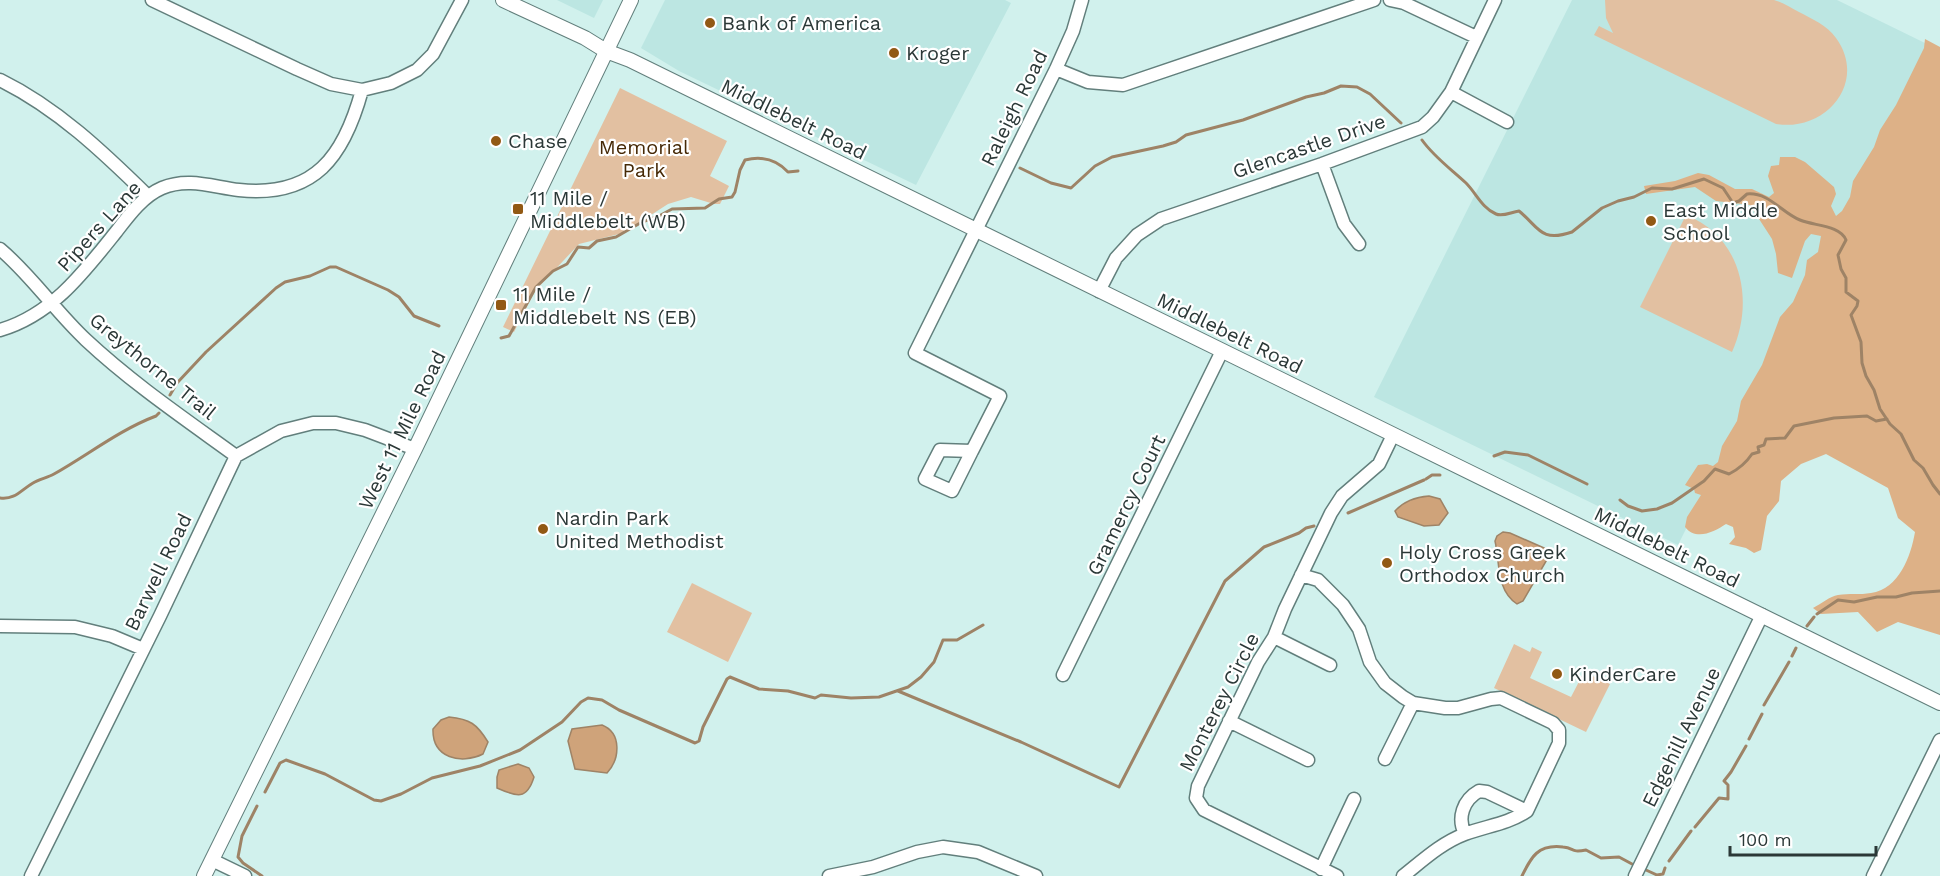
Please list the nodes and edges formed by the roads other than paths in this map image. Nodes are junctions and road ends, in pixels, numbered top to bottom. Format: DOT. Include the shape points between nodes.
graph roads {
  1 [pos="152,0"];
  2 [pos="462,0"];
  3 [pos="503,0"];
  4 [pos="631,0"];
  5 [pos="1082,0"];
  6 [pos="1374,0"];
  7 [pos="1390,0"];
  8 [pos="1495,0"];
  9 [pos="1476,37"];
  10 [pos="606,51"];
  11 [pos="1056,69"];
  12 [pos="0,80"];
  13 [pos="362,90"];
  14 [pos="1451,92"];
  15 [pos="1507,122"];
  16 [pos="1322,165"];
  17 [pos="148,196"];
  18 [pos="976,231"];
  19 [pos="1359,244"];
  20 [pos="0,249"];
  21 [pos="1099,291"];
  22 [pos="52,304"];
  23 [pos="0,330"];
  24 [pos="1222,351"];
  25 [pos="1393,435"];
  26 [pos="415,449"];
  27 [pos="972,451"];
  28 [pos="236,456"];
  29 [pos="1301,575"];
  30 [pos="1762,615"];
  31 [pos="0,626"];
  32 [pos="1274,637"];
  33 [pos="143,649"];
  34 [pos="1330,665"];
  35 [pos="1063,675"];
  36 [pos="1413,703"];
  37 [pos="1940,703"];
  38 [pos="1229,721"];
  39 [pos="1940,740"];
  40 [pos="1385,759"];
  41 [pos="1308,760"];
  42 [pos="1354,799"];
  43 [pos="1527,811"];
  44 [pos="1465,834"];
  45 [pos="212,860"];
  46 [pos="1322,868"];
  47 [pos="31,876"];
  48 [pos="204,876"];
  49 [pos="245,876"];
  50 [pos="829,876"];
  51 [pos="1036,876"];
  52 [pos="1337,876"];
  53 [pos="1402,876"];
  54 [pos="1635,876"];
  55 [pos="1873,876"];
  1 -- 13 [label="street" via="305,73 331,84"];
  2 -- 13 [label="street" via="433,54 417,70 391,83"];
  3 -- 10 [label="street, Middlebelt Road"];
  4 -- 10 [label="street, West 11 Mile Road"];
  5 -- 11 [label="street, Raleigh Road"];
  6 -- 11 [label="street" via="1123,85 1088,82"];
  7 -- 9 [label="street"];
  8 -- 9 [label="street, Glencastle Drive"];
  9 -- 14 [label="street, Glencastle Drive"];
  10 -- 18 [label="street, Middlebelt Road"];
  10 -- 26 [label="street, West 11 Mile Road"];
  11 -- 18 [label="street, Raleigh Road"];
  12 -- 17 [label="street" via="52,110"];
  13 -- 17 [label="street, Pipers Lane" via="344,141 325,166 305,180 261,191 176,184"];
  14 -- 15 [label="street"];
  14 -- 16 [label="street, Glencastle Drive" via="1422,127"];
  16 -- 19 [label="street" via="1344,224"];
  16 -- 21 [label="street, Glencastle Drive" via="1161,219 1137,235 1116,258"];
  17 -- 22 [label="street, Pipers Lane"];
  18 -- 21 [label="street, Middlebelt Road"];
  18 -- 27 [label="street, Raleigh Road" via="915,353 1000,396"];
  20 -- 22 [label="street, Greythorne Trail"];
  21 -- 24 [label="street, Middlebelt Road"];
  22 -- 23 [label="street, Pipers Lane"];
  22 -- 28 [label="street, Greythorne Trail" via="118,368"];
  24 -- 25 [label="street, Middlebelt Road"];
  24 -- 35 [label="street, Gramercy Court"];
  25 -- 29 [label="street, Monterey Circle" via="1379,464 1342,496"];
  25 -- 30 [label="street, Middlebelt Road"];
  26 -- 28 [label="street" via="346,425 313,423 280,431"];
  26 -- 45 [label="street, West 11 Mile Road"];
  28 -- 33 [label="street, Barwell Road"];
  29 -- 32 [label="street, Monterey Circle"];
  29 -- 36 [label="street" via="1318,580 1344,605 1384,683"];
  30 -- 37 [label="street, Middlebelt Road"];
  30 -- 54 [label="street, Edgehill Avenue"];
  31 -- 33 [label="street" via="75,627"];
  32 -- 34 [label="street"];
  32 -- 38 [label="street, Monterey Circle"];
  33 -- 47 [label="street, Barwell Road"];
  36 -- 40 [label="street"];
  36 -- 43 [label="street" via="1458,708 1501,698 1553,723 1559,730 1559,743"];
  38 -- 41 [label="street"];
  38 -- 46 [label="street, Monterey Circle" via="1196,798 1204,810"];
  39 -- 55 [label="street"];
  42 -- 46 [label="street"];
  43 -- 44 [label="street"];
  43 -- 44 [label="street" via="1479,791 1471,795 1461,815"];
  44 -- 53 [label="street"];
  45 -- 48 [label="street, West 11 Mile Road"];
  45 -- 49 [label="street"];
  46 -- 52 [label="street, Monterey Circle"];
  50 -- 51 [label="street" via="943,848 978,852"];
}
